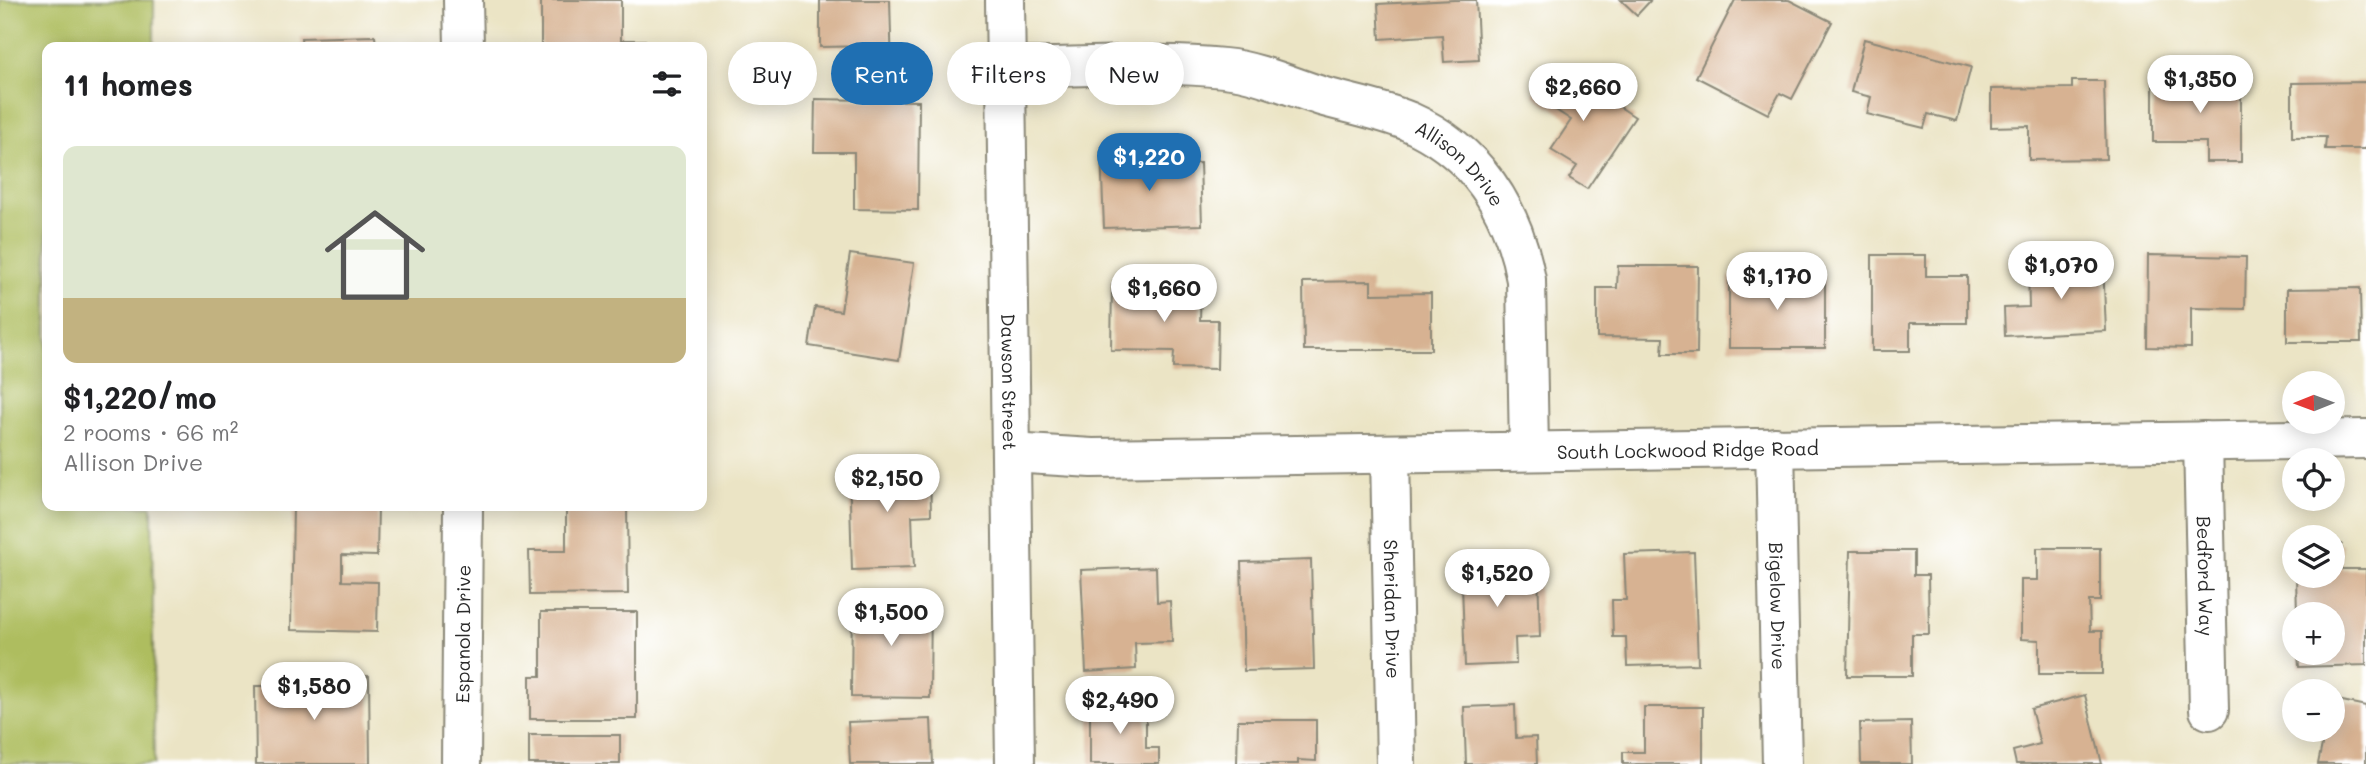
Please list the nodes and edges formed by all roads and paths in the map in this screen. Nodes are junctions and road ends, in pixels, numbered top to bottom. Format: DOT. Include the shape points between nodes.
graph roads {
  1 [pos="463,0"];
  2 [pos="1006,0"];
  3 [pos="464,42"];
  4 [pos="1006,42"];
  5 [pos="1071,66"];
  6 [pos="1006,105"];
  7 [pos="2366,439"];
  8 [pos="2203,441"];
  9 [pos="1775,447"];
  10 [pos="1529,450"];
  11 [pos="1011,453"];
  12 [pos="1390,455"];
  13 [pos="463,511"];
  14 [pos="2208,710"];
  15 [pos="461,764"];
  16 [pos="1015,764"];
  17 [pos="1396,764"];
  18 [pos="1782,764"];
  1 -- 3 [label="street"];
  2 -- 4 [label="street, Dawson Street"];
  5 -- 10 [label="street, Allison Drive" via="1228,68 1406,121 1443,140 1479,172 1503,206 1522,256"];
  6 -- 11 [label="street, Dawson Street"];
  7 -- 8 [label="street, South Lockwood Ridge Road"];
  8 -- 9 [label="street, South Lockwood Ridge Road"];
  8 -- 14 [label="street, Bedford Way"];
  9 -- 10 [label="street, South Lockwood Ridge Road"];
  9 -- 18 [label="street, Bigelow Drive"];
  10 -- 12 [label="street, South Lockwood Ridge Road"];
  11 -- 12 [label="street, South Lockwood Ridge Road" via="1092,458"];
  11 -- 16 [label="street, Dawson Street"];
  12 -- 17 [label="street, Sheridan Drive"];
  13 -- 15 [label="street, Espanola Drive"];
}
